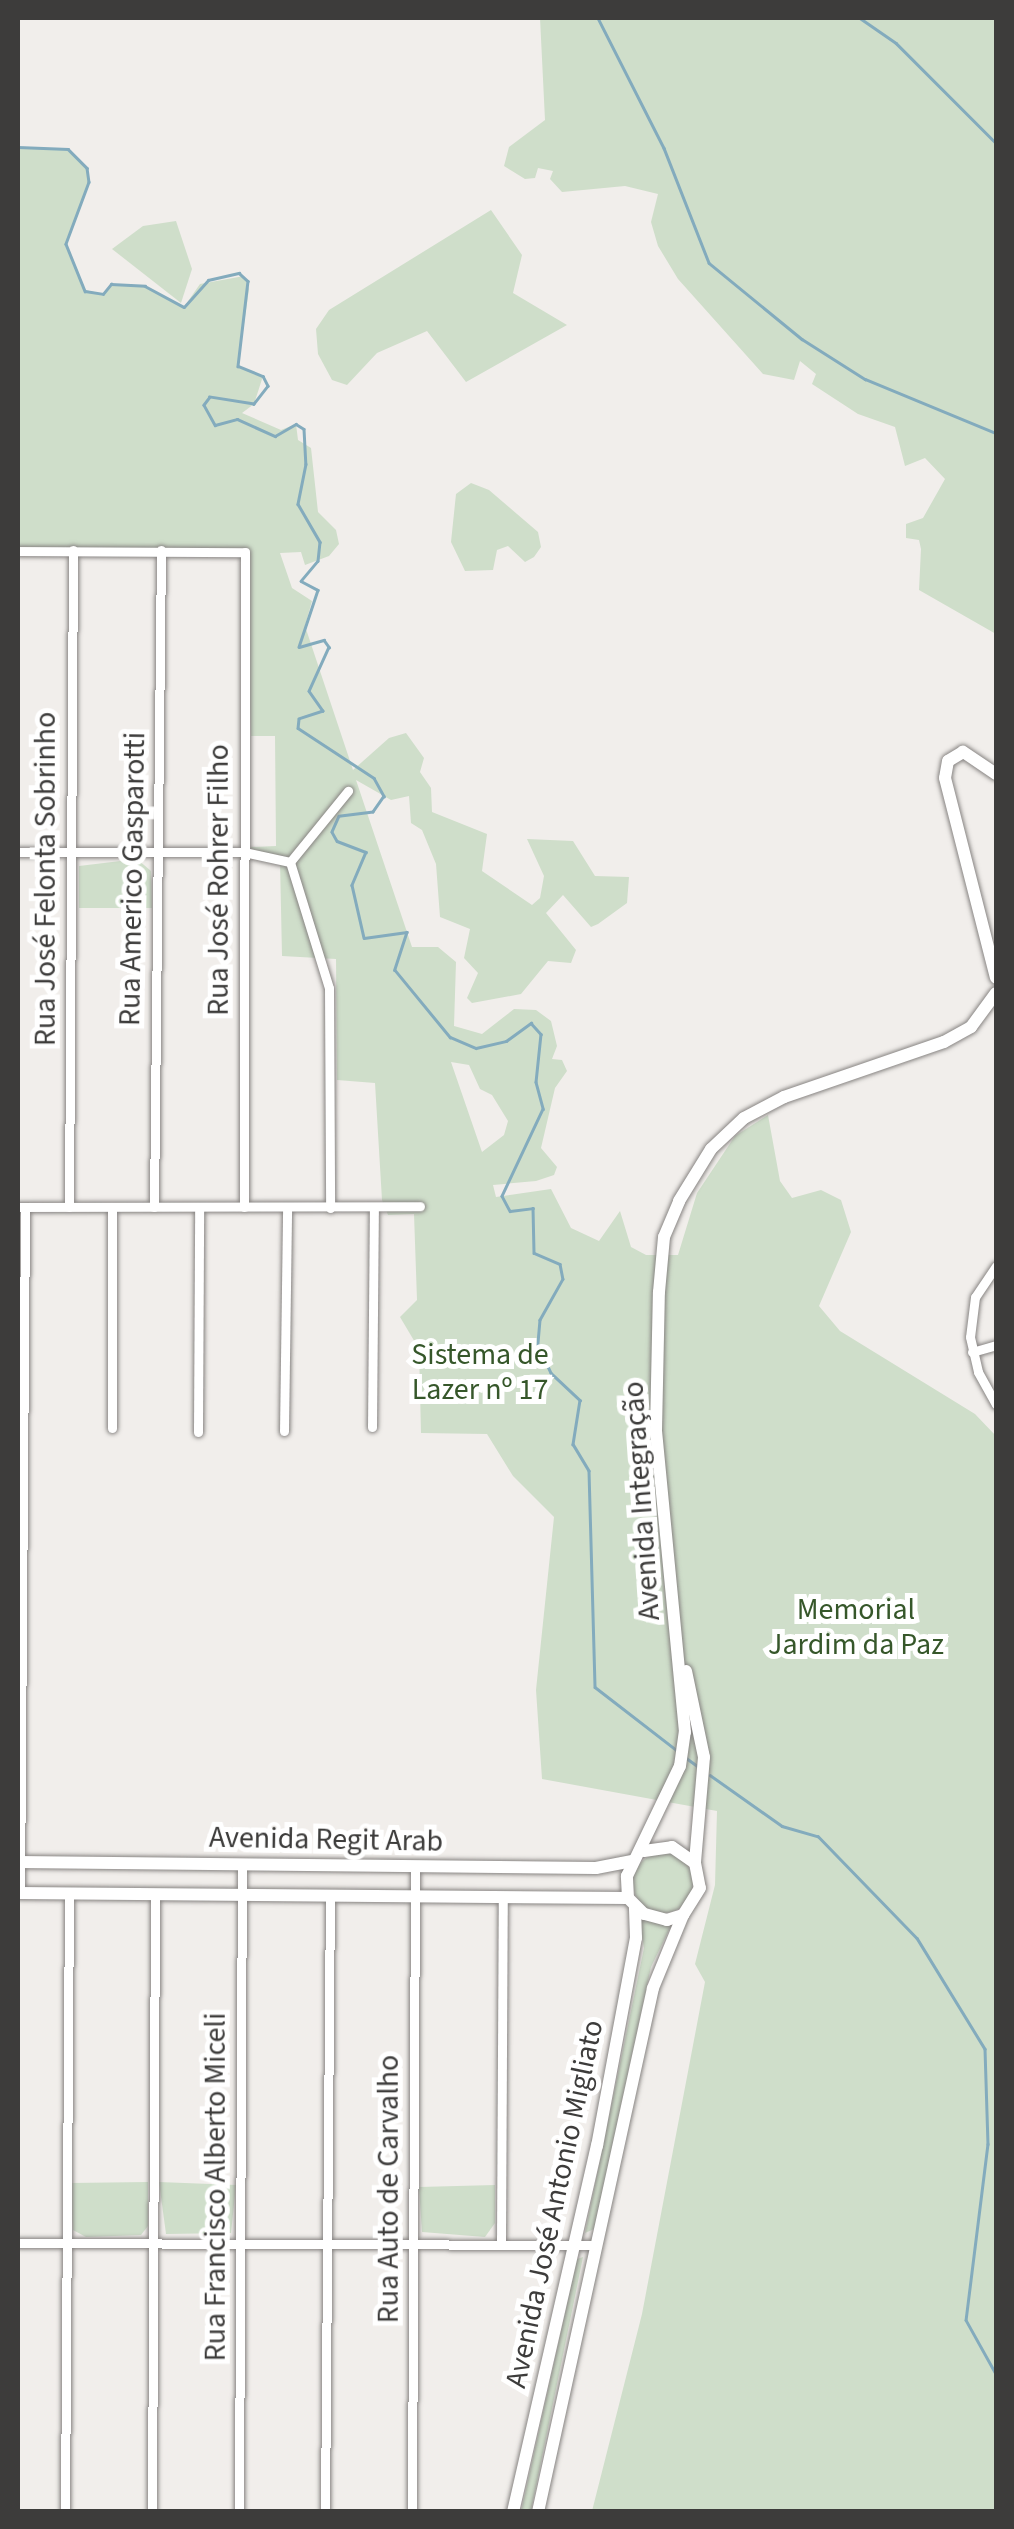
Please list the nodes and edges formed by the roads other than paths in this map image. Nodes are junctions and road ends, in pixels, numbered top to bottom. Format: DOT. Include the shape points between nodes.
graph roads {
  1 [pos="18,550"];
  2 [pos="73,550"];
  3 [pos="162,550"];
  4 [pos="996,774"];
  5 [pos="348,791"];
  6 [pos="18,852"];
  7 [pos="72,852"];
  8 [pos="158,852"];
  9 [pos="244,852"];
  10 [pos="290,862"];
  11 [pos="996,978"];
  12 [pos="996,994"];
  13 [pos="420,1206"];
  14 [pos="69,1207"];
  15 [pos="112,1207"];
  16 [pos="154,1207"];
  17 [pos="244,1207"];
  18 [pos="286,1207"];
  19 [pos="374,1207"];
  20 [pos="21,1208"];
  21 [pos="199,1208"];
  22 [pos="330,1208"];
  23 [pos="996,1266"];
  24 [pos="996,1345"];
  25 [pos="972,1352"];
  26 [pos="996,1404"];
  27 [pos="372,1427"];
  28 [pos="112,1428"];
  29 [pos="284,1431"];
  30 [pos="198,1432"];
  31 [pos="20,1558"];
  32 [pos="680,1655"];
  33 [pos="644,1851"];
  34 [pos="633,1861"];
  35 [pos="20,1862"];
  36 [pos="242,1863"];
  37 [pos="695,1864"];
  38 [pos="415,1866"];
  39 [pos="19,1892"];
  40 [pos="155,1894"];
  41 [pos="242,1894"];
  42 [pos="69,1895"];
  43 [pos="330,1895"];
  44 [pos="416,1896"];
  45 [pos="502,1896"];
  46 [pos="632,1902"];
  47 [pos="683,1914"];
  48 [pos="18,2243"];
  49 [pos="502,2243"];
  50 [pos="68,2244"];
  51 [pos="152,2244"];
  52 [pos="240,2244"];
  53 [pos="597,2245"];
  54 [pos="326,2246"];
  55 [pos="573,2246"];
  56 [pos="414,2247"];
  57 [pos="65,2512"];
  58 [pos="152,2512"];
  59 [pos="239,2512"];
  60 [pos="326,2512"];
  61 [pos="412,2512"];
  62 [pos="513,2512"];
  63 [pos="538,2512"];
  1 -- 2 [label="street"];
  2 -- 3 [label="street"];
  2 -- 7 [label="street, Rua José Felonta Sobrinho"];
  3 -- 8 [label="street, Rua Americo Gasparotti"];
  3 -- 9 [label="street, Rua José Rohrer Filho" via="245,552"];
  4 -- 11 [label="main road" via="963,752 948,762 946,778"];
  5 -- 10 [label="street"];
  6 -- 7 [label="street"];
  7 -- 8 [label="street"];
  7 -- 14 [label="street, Rua José Felonta Sobrinho"];
  8 -- 9 [label="street"];
  8 -- 16 [label="street, Rua Americo Gasparotti"];
  9 -- 10 [label="street"];
  9 -- 17 [label="street, Rua José Rohrer Filho"];
  10 -- 22 [label="street" via="329,988"];
  12 -- 32 [label="main road, Avenida Integração" via="972,1027 944,1042 784,1097 744,1118 711,1149 679,1202 664,1237 658,1292 656,1431"];
  13 -- 19 [label="street"];
  14 -- 15 [label="street"];
  14 -- 20 [label="street"];
  15 -- 16 [label="street"];
  15 -- 28 [label="street"];
  16 -- 21 [label="street"];
  17 -- 18 [label="street"];
  17 -- 21 [label="street"];
  18 -- 22 [label="street"];
  18 -- 29 [label="street"];
  19 -- 22 [label="street"];
  19 -- 27 [label="street"];
  20 -- 31 [label="street"];
  21 -- 30 [label="street"];
  23 -- 25 [label="street" via="975,1296"];
  24 -- 25 [label="street"];
  25 -- 26 [label="street"];
  31 -- 35 [label="street"];
  32 -- 33 [label="main road, Avenida Integração" via="682,1754"];
  32 -- 37 [label="main road, Avenida Integração" via="702,1728"];
  33 -- 34 [label="main road"];
  33 -- 37 [label="main road" via="672,1847"];
  34 -- 38 [label="main road, Avenida Regit Arab" via="596,1868"];
  34 -- 46 [label="main road"];
  35 -- 36 [label="main road, Avenida Regit Arab"];
  35 -- 39 [label="street"];
  36 -- 38 [label="main road, Avenida Regit Arab"];
  36 -- 41 [label="street, Rua Francisco Alberto Miceli"];
  37 -- 47 [label="main road" via="700,1888"];
  38 -- 44 [label="street, Rua Auto de Carvalho"];
  39 -- 42 [label="main road, Avenida Regit Arab"];
  40 -- 41 [label="main road, Avenida Regit Arab"];
  40 -- 42 [label="main road, Avenida Regit Arab"];
  40 -- 51 [label="street"];
  41 -- 43 [label="main road, Avenida Regit Arab"];
  41 -- 52 [label="street, Rua Francisco Alberto Miceli"];
  42 -- 50 [label="street"];
  43 -- 44 [label="main road, Avenida Regit Arab"];
  43 -- 54 [label="street"];
  44 -- 45 [label="main road, Avenida Regit Arab"];
  44 -- 56 [label="street, Rua Auto de Carvalho"];
  45 -- 46 [label="main road, Avenida Regit Arab"];
  45 -- 49 [label="street"];
  46 -- 47 [label="main road" via="655,1919"];
  46 -- 55 [label="main road, Avenida José Antonio Migliato" via="636,1938"];
  47 -- 53 [label="main road, Avenida José Antonio Migliato" via="653,1988"];
  48 -- 50 [label="street"];
  49 -- 55 [label="street"];
  49 -- 56 [label="street"];
  50 -- 51 [label="street"];
  50 -- 57 [label="street"];
  51 -- 52 [label="street"];
  51 -- 58 [label="street"];
  52 -- 54 [label="street"];
  52 -- 59 [label="street, Rua Francisco Alberto Miceli"];
  53 -- 55 [label="street"];
  53 -- 63 [label="main road, Avenida José Antonio Migliato"];
  54 -- 56 [label="street"];
  54 -- 60 [label="street"];
  55 -- 62 [label="main road, Avenida José Antonio Migliato"];
  56 -- 61 [label="street, Rua Auto de Carvalho"];
}
